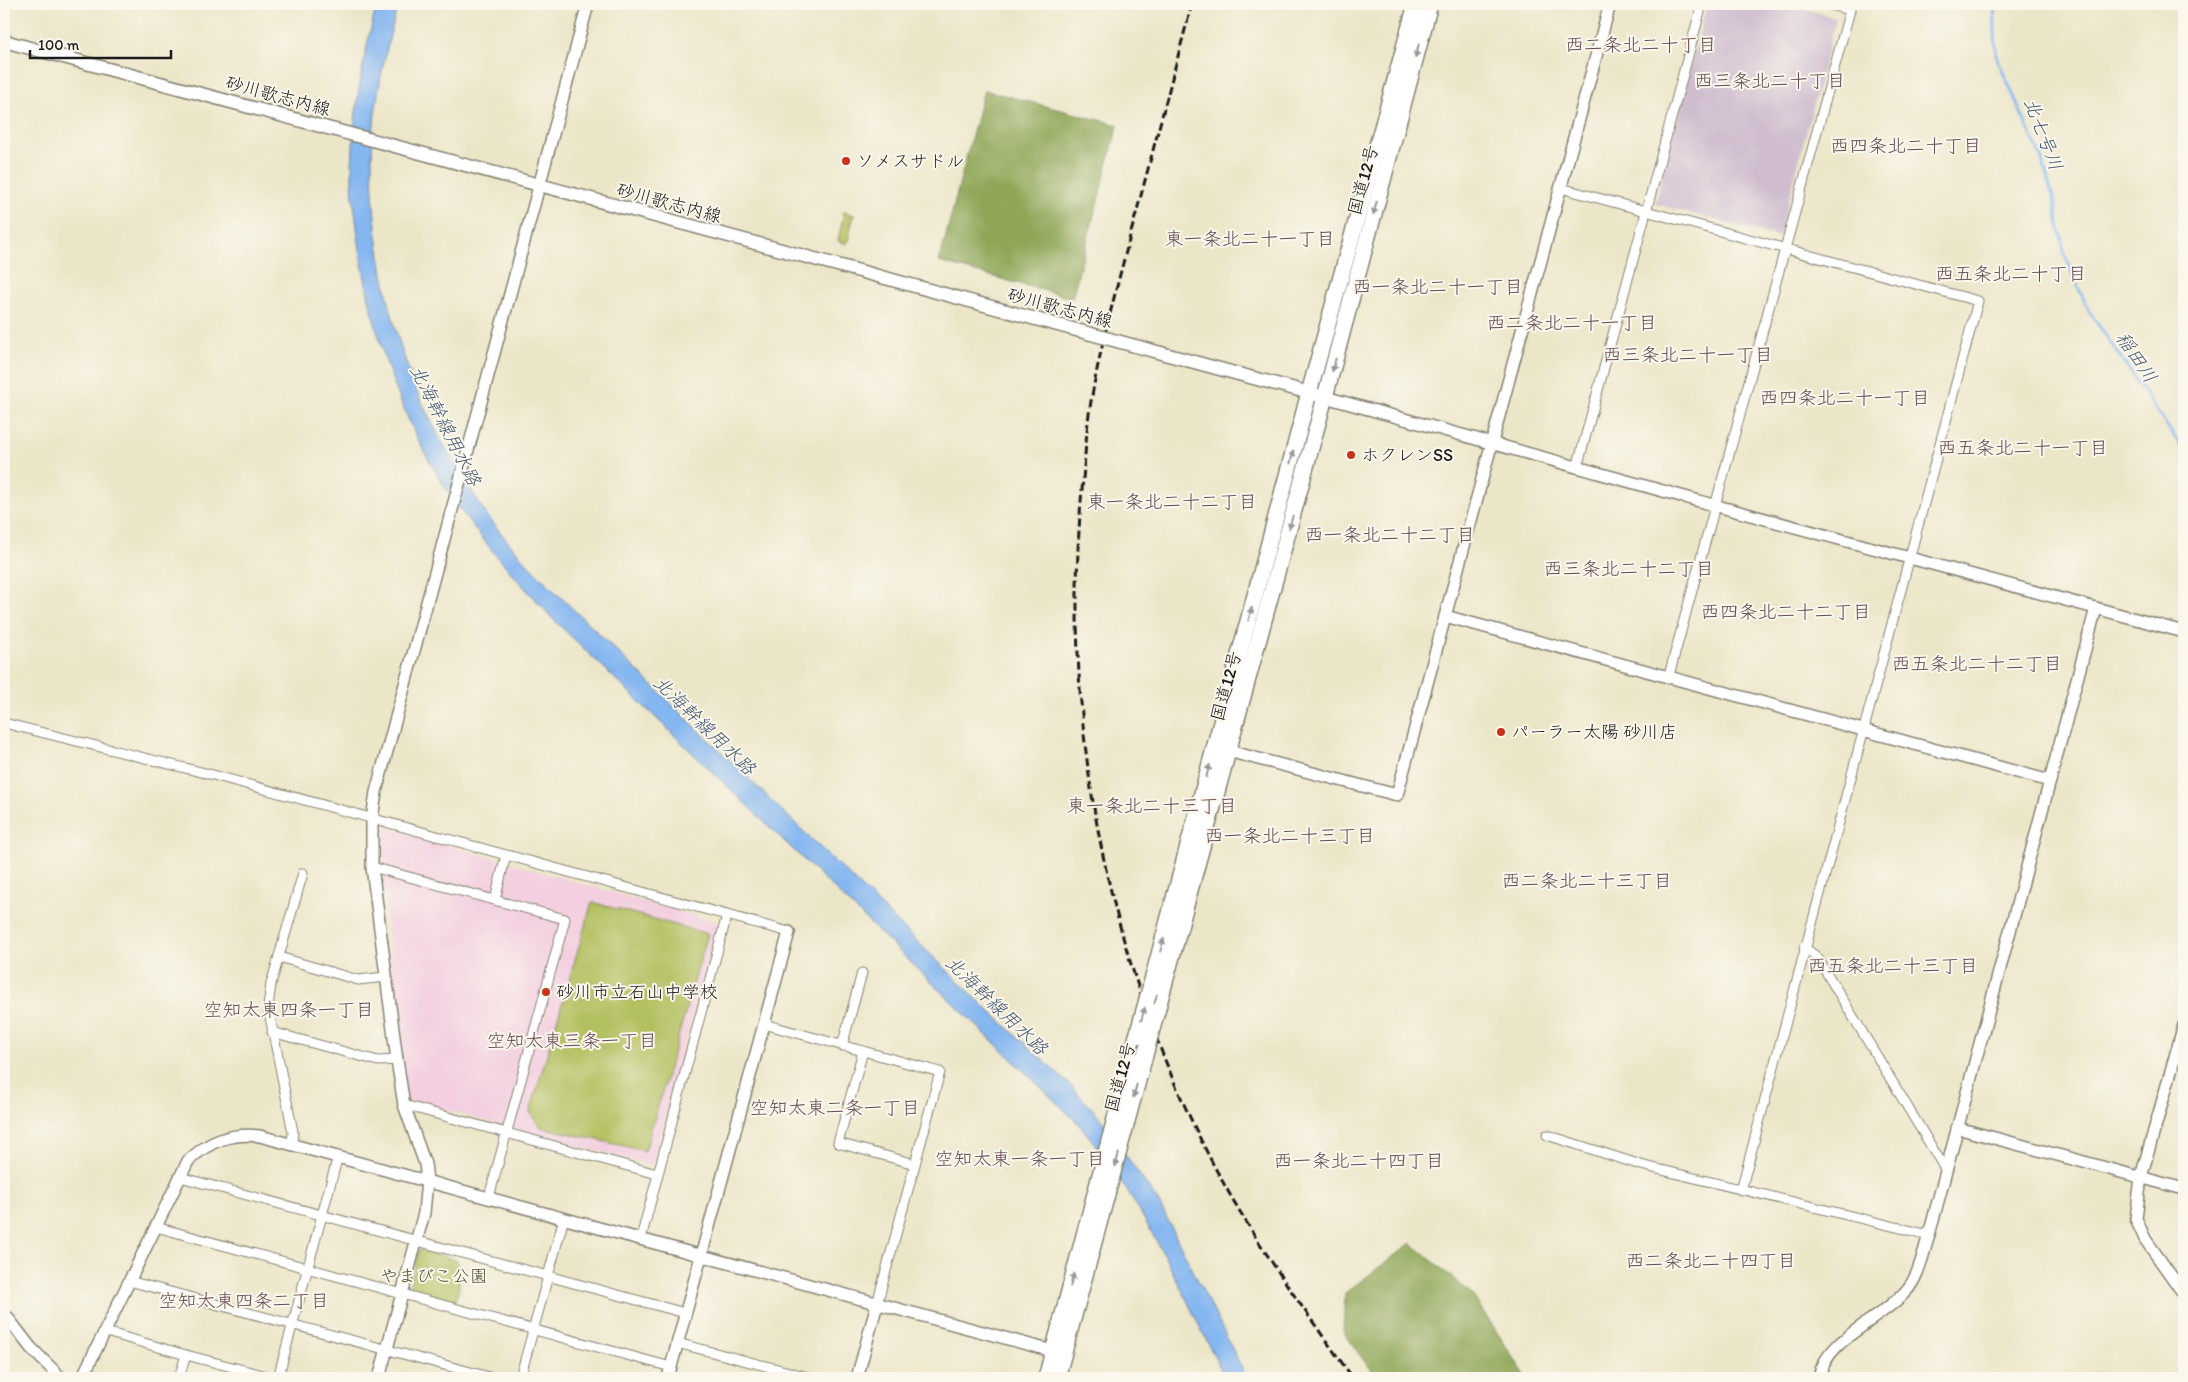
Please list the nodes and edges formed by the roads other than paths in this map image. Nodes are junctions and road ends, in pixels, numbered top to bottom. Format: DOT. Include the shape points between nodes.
graph roads {
  1 [pos="588,4"];
  2 [pos="1416,4"];
  3 [pos="1430,4"];
  4 [pos="1610,4"];
  5 [pos="1702,4"];
  6 [pos="1827,4"];
  7 [pos="4,41"];
  8 [pos="539,186"];
  9 [pos="1561,188"];
  10 [pos="1645,211"];
  11 [pos="1785,249"];
  12 [pos="1309,393"];
  13 [pos="1326,398"];
  14 [pos="1492,444"];
  15 [pos="1577,468"];
  16 [pos="1717,506"];
  17 [pos="1909,558"];
  18 [pos="2096,608"];
  19 [pos="1445,616"];
  20 [pos="2184,632"];
  21 [pos="1668,678"];
  22 [pos="4,722"];
  23 [pos="1863,730"];
  24 [pos="1228,751"];
  25 [pos="2050,781"];
  26 [pos="372,819"];
  27 [pos="506,855"];
  28 [pos="372,867"];
  29 [pos="303,872"];
  30 [pos="495,900"];
  31 [pos="727,915"];
  32 [pos="789,932"];
  33 [pos="1804,947"];
  34 [pos="279,957"];
  35 [pos="862,973"];
  36 [pos="386,977"];
  37 [pos="764,1024"];
  38 [pos="2184,1025"];
  39 [pos="272,1032"];
  40 [pos="842,1046"];
  41 [pos="863,1051"];
  42 [pos="397,1060"];
  43 [pos="404,1105"];
  44 [pos="1120,1124"];
  45 [pos="1957,1128"];
  46 [pos="506,1134"];
  47 [pos="1547,1135"];
  48 [pos="292,1144"];
  49 [pos="338,1156"];
  50 [pos="915,1164"];
  51 [pos="1945,1169"];
  52 [pos="657,1174"];
  53 [pos="180,1177"];
  54 [pos="2142,1178"];
  55 [pos="427,1180"];
  56 [pos="2184,1189"];
  57 [pos="1740,1190"];
  58 [pos="490,1197"];
  59 [pos="322,1215"];
  60 [pos="564,1218"];
  61 [pos="156,1227"];
  62 [pos="1929,1235"];
  63 [pos="641,1238"];
  64 [pos="416,1241"];
  65 [pos="702,1256"];
  66 [pos="308,1269"];
  67 [pos="547,1276"];
  68 [pos="129,1281"];
  69 [pos="402,1294"];
  70 [pos="2184,1294"];
  71 [pos="877,1304"];
  72 [pos="4,1312"];
  73 [pos="685,1313"];
  74 [pos="293,1324"];
  75 [pos="533,1330"];
  76 [pos="106,1332"];
  77 [pos="677,1343"];
  78 [pos="387,1350"];
  79 [pos="1058,1352"];
  80 [pos="186,1356"];
  81 [pos="669,1373"];
  82 [pos="61,1378"];
  83 [pos="82,1378"];
  84 [pos="179,1378"];
  85 [pos="276,1378"];
  86 [pos="379,1378"];
  87 [pos="494,1378"];
  88 [pos="520,1378"];
  89 [pos="812,1378"];
  90 [pos="857,1378"];
  91 [pos="1046,1378"];
  92 [pos="1057,1378"];
  93 [pos="1819,1378"];
  1 -- 8 [label="street"];
  2 -- 12 [label="highway, 国道12号"];
  3 -- 13 [label="highway, 国道12号, one-way"];
  4 -- 9 [label="street"];
  5 -- 10 [label="street"];
  6 -- 11 [label="street" via="1850,10"];
  7 -- 8 [label="main road, 砂川歌志内線"];
  8 -- 12 [label="main road, 砂川歌志内線, bridge"];
  8 -- 26 [label="street" via="376,792"];
  9 -- 10 [label="street"];
  9 -- 14 [label="street"];
  10 -- 11 [label="street"];
  10 -- 15 [label="street"];
  11 -- 16 [label="street"];
  11 -- 17 [label="street" via="1978,301"];
  12 -- 13 [label="main road, 砂川歌志内線"];
  44 -- 12 [label="highway, 国道12号, one-way, bridge" via="1137,1036"];
  13 -- 14 [label="street"];
  13 -- 24 [label="highway, 国道12号, one-way"];
  14 -- 15 [label="street"];
  14 -- 19 [label="street"];
  15 -- 16 [label="street"];
  16 -- 17 [label="street"];
  16 -- 21 [label="street"];
  17 -- 18 [label="street"];
  17 -- 23 [label="street"];
  18 -- 20 [label="street"];
  18 -- 25 [label="street"];
  19 -- 21 [label="street"];
  19 -- 24 [label="street" via="1397,795"];
  21 -- 23 [label="street"];
  22 -- 26 [label="street"];
  23 -- 25 [label="street"];
  23 -- 33 [label="street"];
  24 -- 44 [label="highway, 国道12号, one-way, bridge" via="1157,1011"];
  25 -- 45 [label="street"];
  26 -- 27 [label="street"];
  26 -- 28 [label="street"];
  27 -- 30 [label="street"];
  27 -- 31 [label="street"];
  28 -- 30 [label="street"];
  28 -- 36 [label="street"];
  29 -- 34 [label="street"];
  30 -- 46 [label="street" via="565,919"];
  31 -- 32 [label="street"];
  31 -- 52 [label="street"];
  32 -- 37 [label="street"];
  33 -- 51 [label="street" via="1818,957"];
  33 -- 57 [label="street"];
  34 -- 36 [label="street" via="358,980"];
  34 -- 39 [label="street" via="268,1008"];
  35 -- 40 [label="street"];
  36 -- 42 [label="street"];
  37 -- 40 [label="street"];
  37 -- 65 [label="street"];
  38 -- 54 [label="street"];
  39 -- 42 [label="street" via="378,1061"];
  39 -- 48 [label="street" via="293,1132"];
  40 -- 41 [label="street"];
  41 -- 50 [label="street" via="940,1072"];
  41 -- 50 [label="street" via="838,1143"];
  42 -- 43 [label="street"];
  43 -- 46 [label="street"];
  43 -- 55 [label="street" via="425,1164"];
  44 -- 79 [label="highway, 国道12号"];
  45 -- 51 [label="street"];
  45 -- 54 [label="street"];
  46 -- 52 [label="street"];
  46 -- 58 [label="street"];
  47 -- 57 [label="street" via="1641,1165"];
  48 -- 49 [label="street"];
  48 -- 53 [label="street" via="244,1134 226,1137 211,1142 198,1152 188,1161"];
  49 -- 55 [label="street"];
  49 -- 59 [label="street"];
  50 -- 71 [label="street"];
  51 -- 62 [label="street"];
  52 -- 63 [label="street"];
  53 -- 59 [label="street"];
  53 -- 61 [label="street"];
  54 -- 56 [label="street"];
  54 -- 70 [label="street" via="2136,1220 2145,1239"];
  55 -- 58 [label="street"];
  55 -- 64 [label="street" via="424,1213"];
  57 -- 62 [label="street"];
  58 -- 60 [label="street"];
  59 -- 64 [label="street"];
  59 -- 66 [label="street"];
  60 -- 63 [label="street"];
  60 -- 67 [label="street"];
  61 -- 66 [label="street"];
  61 -- 68 [label="street"];
  62 -- 93 [label="street" via="1908,1289 1893,1306 1835,1346 1821,1368"];
  63 -- 65 [label="street"];
  64 -- 67 [label="street"];
  64 -- 69 [label="street"];
  65 -- 71 [label="street"];
  65 -- 73 [label="street"];
  66 -- 69 [label="street"];
  66 -- 74 [label="street"];
  67 -- 73 [label="street"];
  67 -- 75 [label="street"];
  68 -- 74 [label="street"];
  68 -- 76 [label="street"];
  69 -- 75 [label="street"];
  69 -- 78 [label="street"];
  71 -- 79 [label="street"];
  71 -- 90 [label="street"];
  72 -- 82 [label="street" via="31,1348"];
  73 -- 77 [label="street"];
  74 -- 78 [label="street"];
  74 -- 85 [label="street"];
  75 -- 81 [label="street"];
  75 -- 88 [label="street"];
  76 -- 80 [label="street"];
  76 -- 83 [label="street"];
  77 -- 81 [label="street"];
  77 -- 89 [label="street"];
  78 -- 86 [label="street"];
  78 -- 87 [label="street"];
  79 -- 91 [label="highway, 国道12号"];
  79 -- 92 [label="highway, 国道12号"];
  80 -- 84 [label="street"];
  80 -- 85 [label="street"];
}
